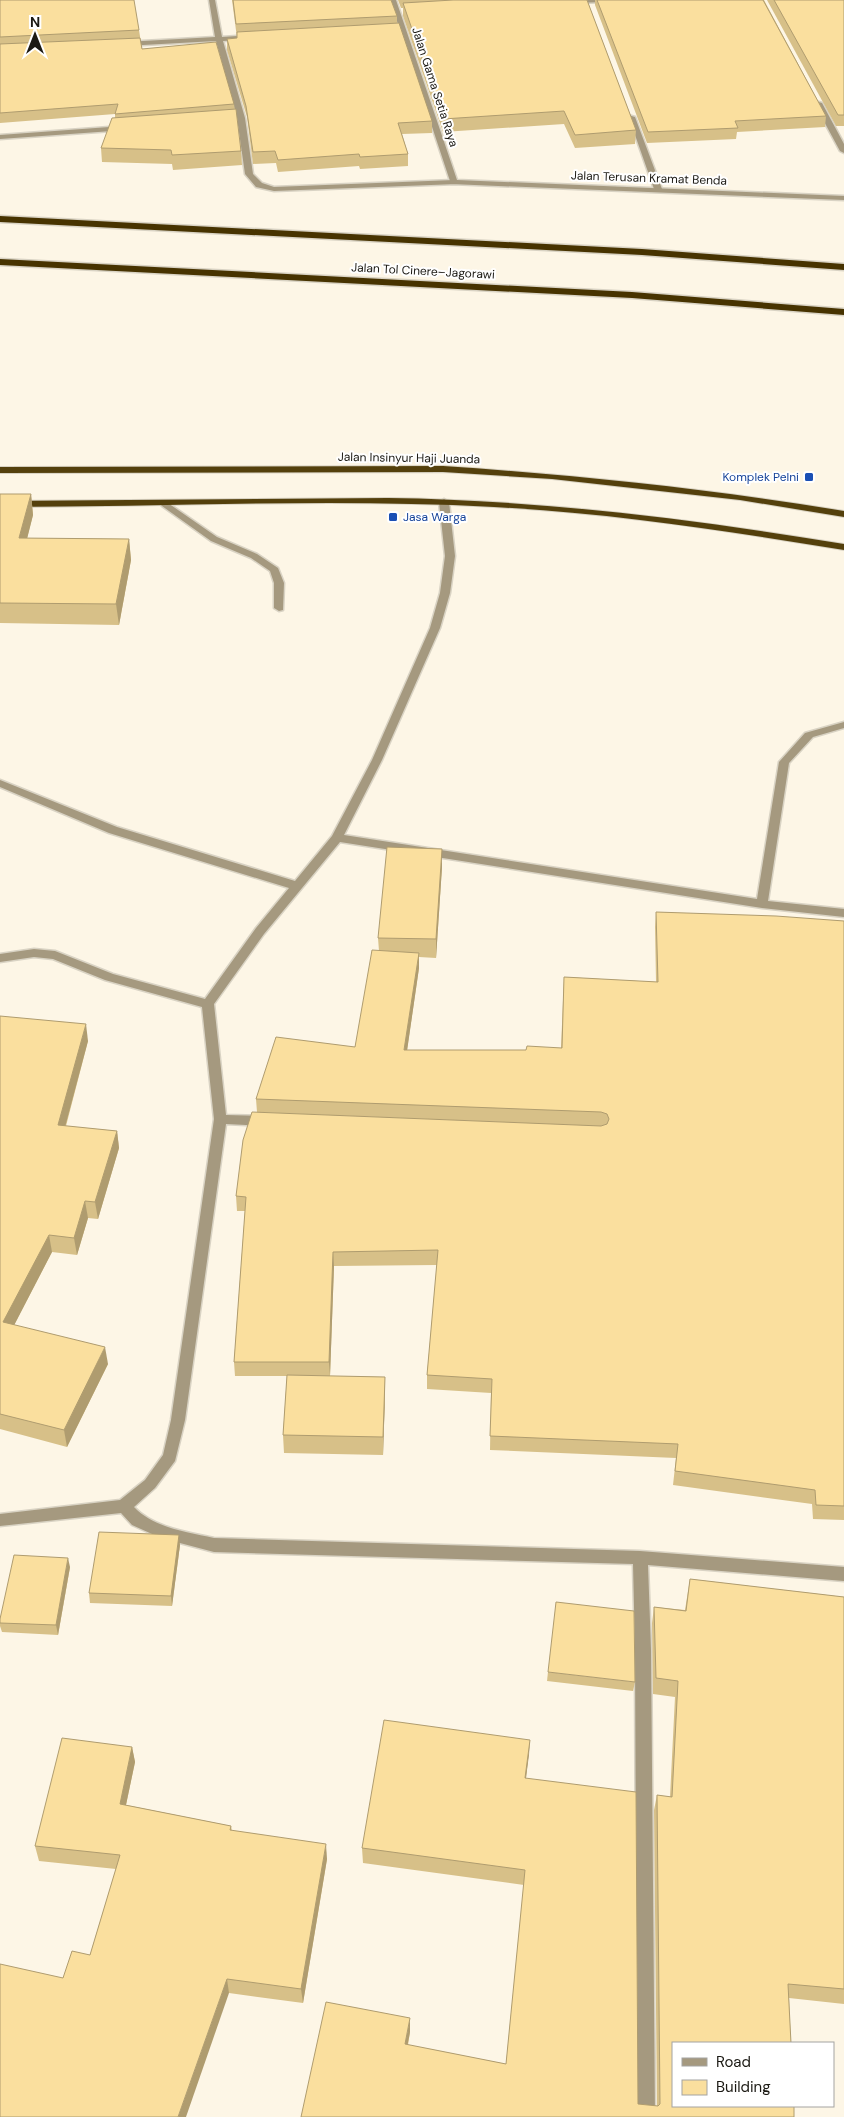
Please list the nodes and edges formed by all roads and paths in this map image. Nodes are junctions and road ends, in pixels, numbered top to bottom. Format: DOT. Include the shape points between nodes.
graph roads {
  1 [pos="212,0"];
  2 [pos="393,0"];
  3 [pos="610,0"];
  4 [pos="559,3"];
  5 [pos="588,3"];
  6 [pos="406,11"];
  7 [pos="397,12"];
  8 [pos="394,30"];
  9 [pos="404,30"];
  10 [pos="258,37"];
  11 [pos="219,39"];
  12 [pos="118,44"];
  13 [pos="812,92"];
  14 [pos="628,110"];
  15 [pos="241,118"];
  16 [pos="231,119"];
  17 [pos="135,127"];
  18 [pos="0,137"];
  19 [pos="844,151"];
  20 [pos="454,182"];
  21 [pos="658,189"];
  22 [pos="844,198"];
  23 [pos="0,219"];
  24 [pos="0,262"];
  25 [pos="844,268"];
  26 [pos="844,312"];
  27 [pos="0,470"];
  28 [pos="444,502"];
  29 [pos="0,504"];
  30 [pos="165,504"];
  31 [pos="844,514"];
  32 [pos="844,547"];
  33 [pos="279,608"];
  34 [pos="844,725"];
  35 [pos="0,783"];
  36 [pos="337,838"];
  37 [pos="298,886"];
  38 [pos="762,904"];
  39 [pos="844,913"];
  40 [pos="0,958"];
  41 [pos="208,1004"];
  42 [pos="220,1119"];
  43 [pos="278,1121"];
  44 [pos="124,1506"];
  45 [pos="0,1520"];
  46 [pos="640,1558"];
  47 [pos="844,1574"];
  48 [pos="646,2117"];
  1 -- 11 [label="street, Jalan Terusan Kramat Benda"];
  2 -- 7 [label="street, Jalan Gama Setia Raya"];
  3 -- 5 [label="street"];
  4 -- 5 [label="street"];
  6 -- 7 [label="street"];
  7 -- 9 [label="street, Jalan Gama Setia Raya"];
  8 -- 9 [label="street"];
  9 -- 20 [label="street, Jalan Gama Setia Raya"];
  10 -- 11 [label="street"];
  11 -- 12 [label="street"];
  11 -- 15 [label="street, Jalan Terusan Kramat Benda"];
  13 -- 19 [label="street"];
  14 -- 21 [label="street"];
  15 -- 16 [label="street"];
  15 -- 20 [label="street, Jalan Terusan Kramat Benda" via="249,174 258,185 266,188"];
  17 -- 18 [label="street"];
  20 -- 21 [label="street, Jalan Terusan Kramat Benda"];
  21 -- 22 [label="street, Jalan Terusan Kramat Benda"];
  23 -- 25 [label="highway" via="642,252"];
  24 -- 26 [label="highway, Jalan Tol Cinere–Jagorawi" via="632,295"];
  27 -- 31 [label="highway, Jalan Insinyur Haji Juanda" via="443,469 552,476 710,494"];
  28 -- 30 [label="highway"];
  28 -- 32 [label="highway" via="563,510 729,528"];
  28 -- 36 [label="street" via="450,556 446,593 435,628 378,760"];
  29 -- 30 [label="highway"];
  30 -- 33 [label="street" via="214,539 254,556 275,570 279,583"];
  34 -- 38 [label="street" via="809,735 784,762"];
  35 -- 37 [label="street" via="112,830"];
  36 -- 37 [label="street"];
  36 -- 38 [label="street"];
  37 -- 41 [label="street" via="260,931"];
  38 -- 39 [label="street"];
  40 -- 41 [label="street" via="34,953 55,955 109,977"];
  41 -- 42 [label="street"];
  42 -- 43 [label="street"];
  42 -- 44 [label="street" via="170,1457 150,1484"];
  44 -- 45 [label="street"];
  44 -- 46 [label="street" via="137,1520 166,1533 214,1545"];
  46 -- 47 [label="street"];
  46 -- 48 [label="street"];
}
